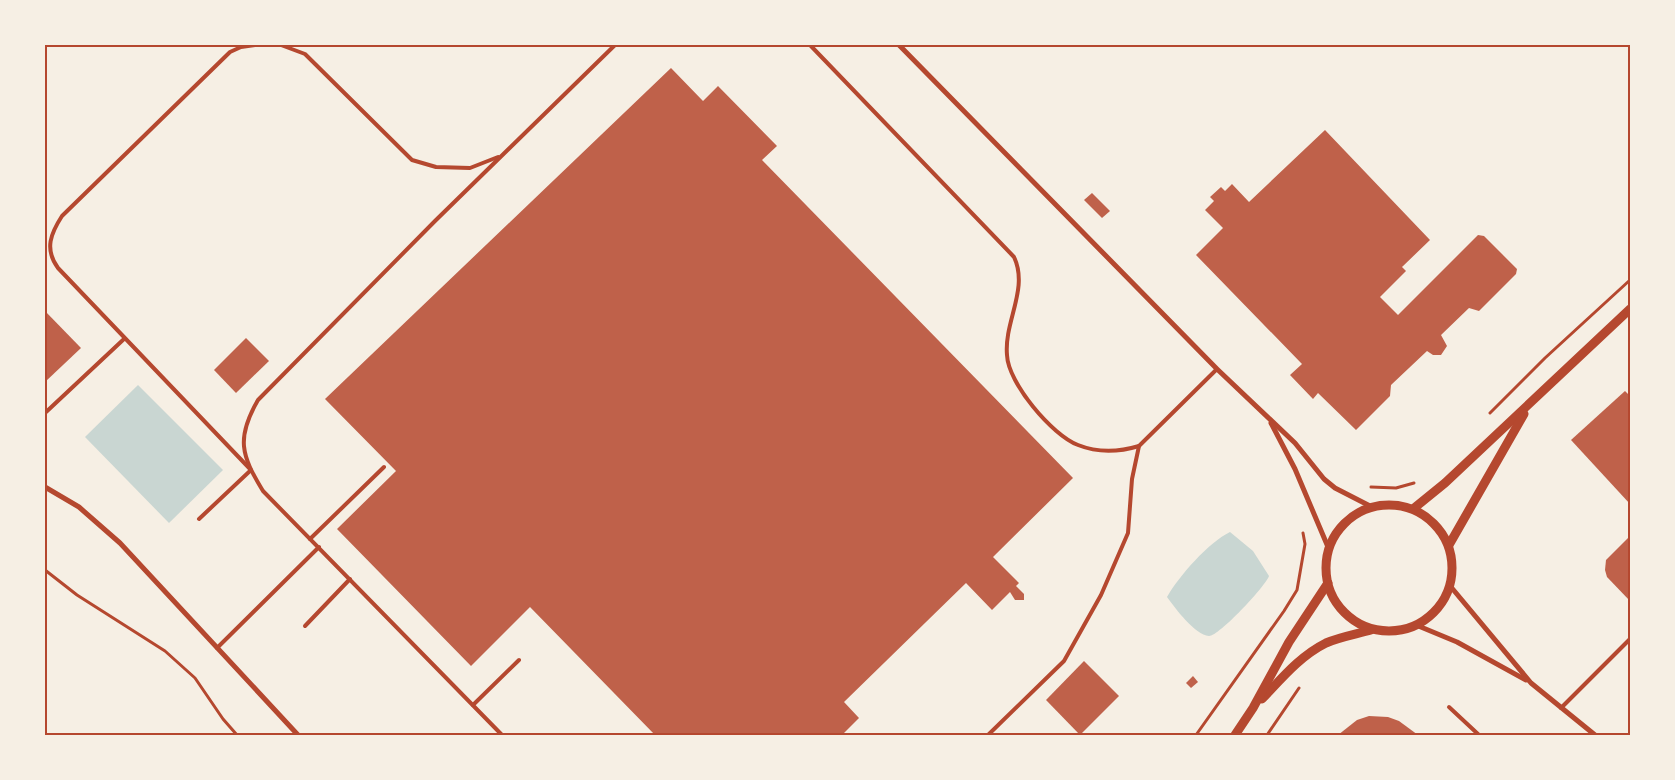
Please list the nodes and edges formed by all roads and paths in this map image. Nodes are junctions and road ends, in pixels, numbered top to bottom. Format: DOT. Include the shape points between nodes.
graph roads {
  1 [pos="255,45"];
  2 [pos="281,45"];
  3 [pos="615,45"];
  4 [pos="810,45"];
  5 [pos="899,45"];
  6 [pos="502,155"];
  7 [pos="1630,280"];
  8 [pos="1630,308"];
  9 [pos="124,339"];
  10 [pos="1217,368"];
  11 [pos="1529,405"];
  12 [pos="45,413"];
  13 [pos="1486,417"];
  14 [pos="1269,418"];
  15 [pos="1138,446"];
  16 [pos="384,467"];
  17 [pos="251,470"];
  18 [pos="1422,479"];
  19 [pos="1366,486"];
  20 [pos="45,487"];
  21 [pos="1372,507"];
  22 [pos="1413,509"];
  23 [pos="199,520"];
  24 [pos="1302,527"];
  25 [pos="310,539"];
  26 [pos="1450,545"];
  27 [pos="319,547"];
  28 [pos="1328,548"];
  29 [pos="45,570"];
  30 [pos="350,580"];
  31 [pos="1328,583"];
  32 [pos="1451,586"];
  33 [pos="1416,625"];
  34 [pos="304,626"];
  35 [pos="1371,630"];
  36 [pos="1630,639"];
  37 [pos="217,648"];
  38 [pos="519,660"];
  39 [pos="1531,683"];
  40 [pos="1300,687"];
  41 [pos="472,705"];
  42 [pos="1253,708"];
  43 [pos="1449,708"];
  44 [pos="1561,708"];
  45 [pos="237,735"];
  46 [pos="298,735"];
  47 [pos="502,735"];
  48 [pos="988,735"];
  49 [pos="1196,735"];
  50 [pos="1234,735"];
  51 [pos="1267,735"];
  52 [pos="1479,735"];
  53 [pos="1595,735"];
  1 -- 9 [label="lane" via="230,52 62,216 53,230 49,241 53,261"];
  2 -- 6 [label="lane" via="305,54 412,160 436,167 470,168"];
  3 -- 6 [label="lane"];
  4 -- 15 [label="lane" via="1014,257 1020,283 1007,336 1006,356 1017,385 1034,408 1077,445 1111,452"];
  5 -- 10 [label="street"];
  6 -- 17 [label="lane" via="258,400 247,420 244,446"];
  7 -- 13 [label="path" via="1544,358"];
  8 -- 11 [label="street"];
  9 -- 12 [label="lane"];
  9 -- 17 [label="lane"];
  10 -- 14 [label="street"];
  10 -- 15 [label="lane"];
  11 -- 22 [label="street"];
  11 -- 26 [label="street"];
  14 -- 21 [label="street" via="1295,443 1324,479"];
  14 -- 28 [label="street"];
  15 -- 48 [label="lane" via="1128,533 1101,595 1064,661"];
  16 -- 25 [label="lane"];
  17 -- 23 [label="lane"];
  17 -- 25 [label="lane" via="263,491"];
  18 -- 19 [label="path" via="1396,488"];
  20 -- 37 [label="street" via="104,526"];
  21 -- 22 [label="street" via="1388,504"];
  21 -- 28 [label="street" via="1346,521"];
  22 -- 26 [label="street" via="1433,523"];
  24 -- 49 [label="path" via="1305,544 1297,590"];
  25 -- 27 [label="lane"];
  26 -- 32 [label="street"];
  27 -- 30 [label="lane"];
  27 -- 37 [label="lane"];
  28 -- 31 [label="street"];
  29 -- 45 [label="path" via="77,595 165,651 195,678 222,719"];
  30 -- 34 [label="lane"];
  30 -- 41 [label="lane"];
  31 -- 35 [label="street" via="1332,596 1350,619"];
  31 -- 42 [label="street" via="1289,642"];
  32 -- 33 [label="street" via="1429,617"];
  32 -- 39 [label="street"];
  33 -- 35 [label="street" via="1400,630"];
  33 -- 39 [label="street" via="1457,642"];
  35 -- 42 [label="street" via="1328,642 1311,652"];
  36 -- 44 [label="lane"];
  37 -- 46 [label="street"];
  38 -- 41 [label="lane"];
  39 -- 44 [label="street"];
  40 -- 51 [label="path"];
  41 -- 47 [label="lane"];
  42 -- 50 [label="street"];
  43 -- 52 [label="lane"];
  44 -- 53 [label="street"];
}
